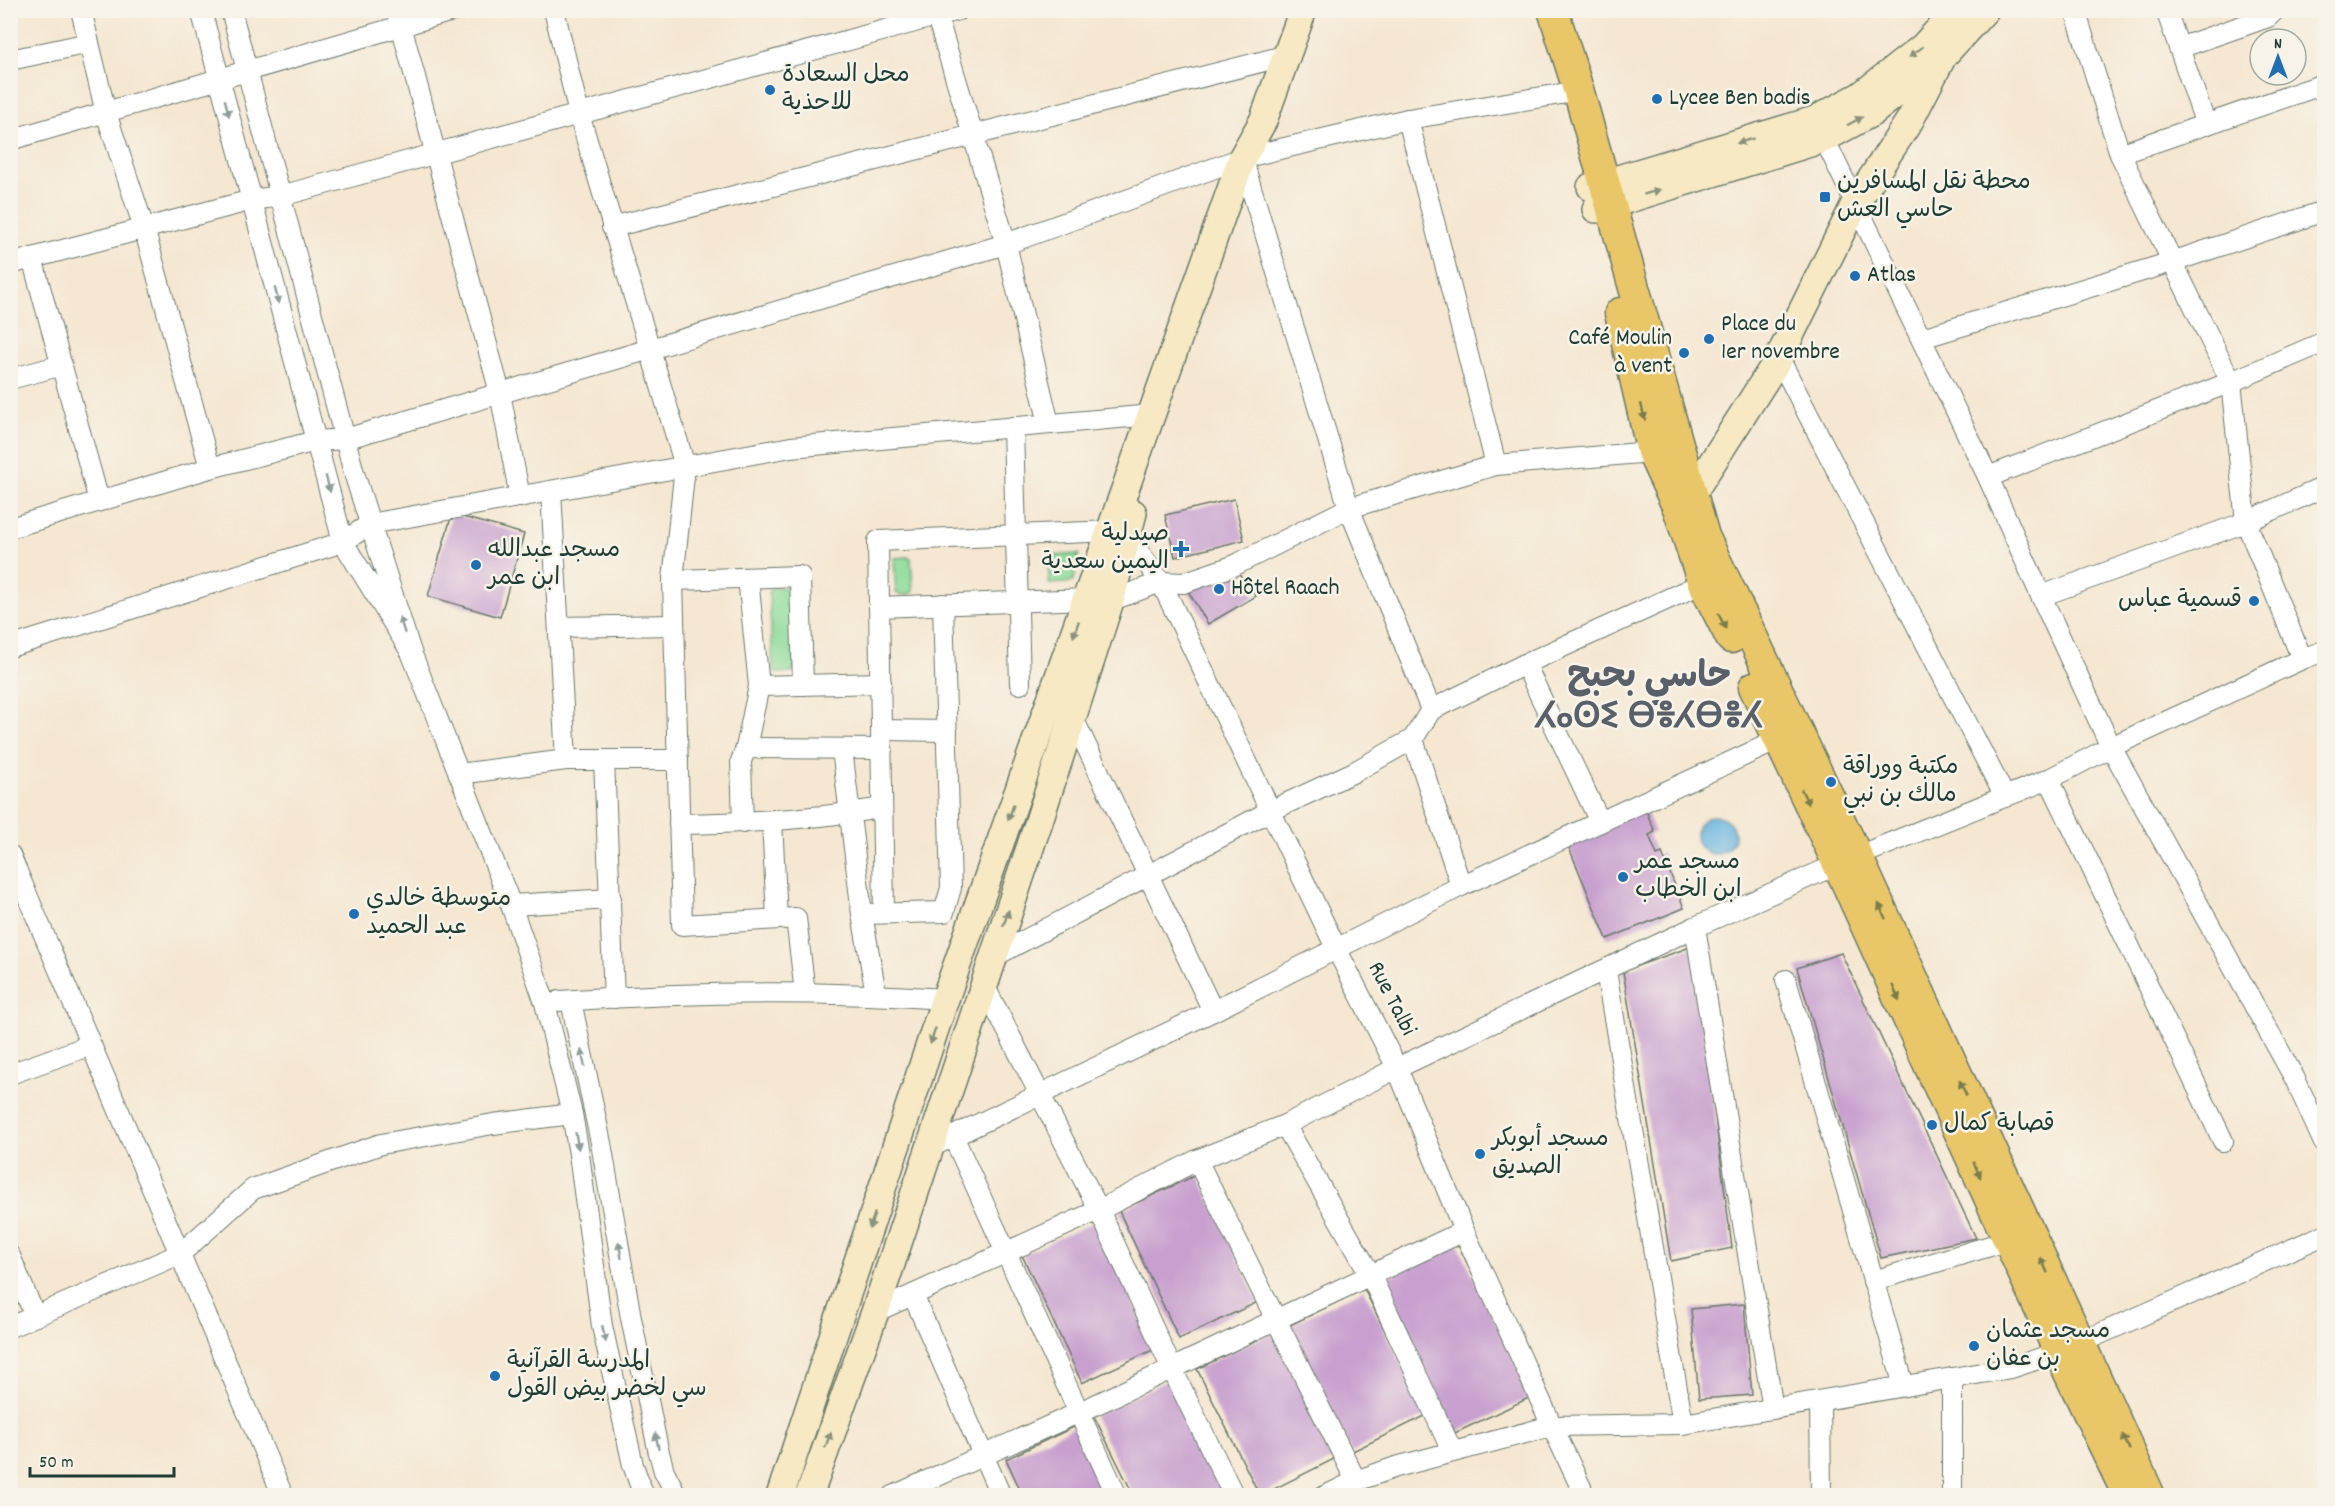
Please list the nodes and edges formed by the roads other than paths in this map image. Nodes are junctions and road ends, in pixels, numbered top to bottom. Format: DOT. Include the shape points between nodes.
graph roads {
  1 [pos="81,10"];
  2 [pos="201,10"];
  3 [pos="231,10"];
  4 [pos="456,10"];
  5 [pos="554,10"];
  6 [pos="957,10"];
  7 [pos="1303,10"];
  8 [pos="1536,10"];
  9 [pos="1553,10"];
  10 [pos="1957,10"];
  11 [pos="1984,10"];
  12 [pos="2075,10"];
  13 [pos="2166,10"];
  14 [pos="2275,10"];
  15 [pos="936,13"];
  16 [pos="399,18"];
  17 [pos="89,43"];
  18 [pos="2179,48"];
  19 [pos="1288,55"];
  20 [pos="1943,56"];
  21 [pos="10,60"];
  22 [pos="248,70"];
  23 [pos="220,80"];
  24 [pos="2325,84"];
  25 [pos="1569,92"];
  26 [pos="106,112"];
  27 [pos="579,114"];
  28 [pos="1408,119"];
  29 [pos="2206,125"];
  30 [pos="1819,129"];
  31 [pos="973,134"];
  32 [pos="10,140"];
  33 [pos="436,153"];
  34 [pos="2120,154"];
  35 [pos="1242,158"];
  36 [pos="281,196"];
  37 [pos="1599,196"];
  38 [pos="252,200"];
  39 [pos="1855,204"];
  40 [pos="2325,211"];
  41 [pos="612,227"];
  42 [pos="144,228"];
  43 [pos="1006,244"];
  44 [pos="32,258"];
  45 [pos="2172,262"];
  46 [pos="10,264"];
  47 [pos="1922,338"];
  48 [pos="2325,342"];
  49 [pos="650,350"];
  50 [pos="1779,357"];
  51 [pos="62,365"];
  52 [pos="10,379"];
  53 [pos="2231,382"];
  54 [pos="500,393"];
  55 [pos="1152,415"];
  56 [pos="1049,424"];
  57 [pos="1013,427"];
  58 [pos="345,439"];
  59 [pos="316,441"];
  60 [pos="1653,452"];
  61 [pos="1496,465"];
  62 [pos="685,466"];
  63 [pos="210,468"];
  64 [pos="1988,477"];
  65 [pos="2325,488"];
  66 [pos="551,491"];
  67 [pos="1692,494"];
  68 [pos="520,497"];
  69 [pos="99,501"];
  70 [pos="1349,508"];
  71 [pos="2246,522"];
  72 [pos="370,524"];
  73 [pos="10,528"];
  74 [pos="1119,534"];
  75 [pos="1016,535"];
  76 [pos="343,542"];
  77 [pos="748,578"];
  78 [pos="673,580"];
  79 [pos="1161,582"];
  80 [pos="1703,583"];
  81 [pos="2041,596"];
  82 [pos="1098,600"];
  83 [pos="1018,601"];
  84 [pos="943,604"];
  85 [pos="879,607"];
  86 [pos="674,625"];
  87 [pos="559,627"];
  88 [pos="10,647"];
  89 [pos="411,651"];
  90 [pos="2325,651"];
  91 [pos="2302,659"];
  92 [pos="1525,664"];
  93 [pos="880,683"];
  94 [pos="1020,684"];
  95 [pos="803,685"];
  96 [pos="759,686"];
  97 [pos="1431,710"];
  98 [pos="1072,716"];
  99 [pos="947,731"];
  100 [pos="1413,739"];
  101 [pos="881,740"];
  102 [pos="1778,740"];
  103 [pos="2111,747"];
  104 [pos="746,748"];
  105 [pos="842,749"];
  106 [pos="566,760"];
  107 [pos="604,760"];
  108 [pos="678,760"];
  109 [pos="459,774"];
  110 [pos="2049,779"];
  111 [pos="2005,797"];
  112 [pos="882,808"];
  113 [pos="1270,811"];
  114 [pos="849,814"];
  115 [pos="772,821"];
  116 [pos="1600,822"];
  117 [pos="743,823"];
  118 [pos="679,824"];
  119 [pos="10,855"];
  120 [pos="1847,860"];
  121 [pos="1148,875"];
  122 [pos="1461,886"];
  123 [pos="610,899"];
  124 [pos="511,905"];
  125 [pos="884,913"];
  126 [pos="862,914"];
  127 [pos="777,919"];
  128 [pos="1695,927"];
  129 [pos="1336,948"];
  130 [pos="993,957"];
  131 [pos="1606,971"];
  132 [pos="1785,980"];
  133 [pos="984,985"];
  134 [pos="805,993"];
  135 [pos="876,994"];
  136 [pos="614,998"];
  137 [pos="945,999"];
  138 [pos="571,1001"];
  139 [pos="544,1002"];
  140 [pos="1213,1011"];
  141 [pos="91,1045"];
  142 [pos="1397,1068"];
  143 [pos="10,1074"];
  144 [pos="1041,1094"];
  145 [pos="572,1114"];
  146 [pos="1285,1125"];
  147 [pos="953,1136"];
  148 [pos="2223,1141"];
  149 [pos="2325,1143"];
  150 [pos="929,1148"];
  151 [pos="1197,1160"];
  152 [pos="1099,1210"];
  153 [pos="1464,1231"];
  154 [pos="2325,1234"];
  155 [pos="2010,1240"];
  156 [pos="1006,1252"];
  157 [pos="180,1254"];
  158 [pos="10,1256"];
  159 [pos="1370,1274"];
  160 [pos="1873,1281"];
  161 [pos="913,1295"];
  162 [pos="875,1312"];
  163 [pos="35,1316"];
  164 [pos="1274,1319"];
  165 [pos="10,1327"];
  166 [pos="2069,1347"];
  167 [pos="1172,1369"];
  168 [pos="1952,1378"];
  169 [pos="1904,1386"];
  170 [pos="1820,1401"];
  171 [pos="1773,1409"];
  172 [pos="1080,1412"];
  173 [pos="1683,1424"];
  174 [pos="1552,1426"];
  175 [pos="1452,1451"];
  176 [pos="983,1457"];
  177 [pos="1356,1481"];
  178 [pos="282,1496"];
  179 [pos="644,1496"];
  180 [pos="677,1496"];
  181 [pos="780,1496"];
  182 [pos="808,1496"];
  183 [pos="892,1496"];
  184 [pos="1001,1496"];
  185 [pos="1117,1496"];
  186 [pos="1234,1496"];
  187 [pos="1325,1496"];
  188 [pos="1586,1496"];
  189 [pos="1821,1496"];
  190 [pos="1952,1496"];
  191 [pos="2128,1496"];
  192 [pos="2150,1496"];
  1 -- 17 [label="street"];
  2 -- 23 [label="street"];
  3 -- 22 [label="street"];
  4 -- 16 [label="street"];
  5 -- 27 [label="street"];
  6 -- 15 [label="street"];
  7 -- 19 [label="street"];
  8 -- 25 [label="main road"];
  9 -- 25 [label="main road"];
  10 -- 30 [label="street, one-way" via="1923,47"];
  11 -- 20 [label="street"];
  12 -- 34 [label="street"];
  13 -- 18 [label="street"];
  14 -- 18 [label="street" via="2268,17"];
  15 -- 27 [label="street"];
  15 -- 31 [label="street"];
  16 -- 22 [label="street"];
  16 -- 33 [label="street"];
  17 -- 21 [label="street"];
  17 -- 26 [label="street"];
  18 -- 29 [label="street"];
  19 -- 31 [label="street"];
  19 -- 35 [label="street" via="1263,120"];
  30 -- 20 [label="street, one-way" via="1873,112"];
  20 -- 39 [label="street" via="1910,120"];
  22 -- 23 [label="street"];
  22 -- 36 [label="street"];
  23 -- 26 [label="street"];
  23 -- 38 [label="street, one-way"];
  24 -- 29 [label="street"];
  25 -- 28 [label="street"];
  25 -- 37 [label="main road"];
  26 -- 32 [label="street"];
  26 -- 42 [label="street"];
  27 -- 33 [label="street"];
  27 -- 41 [label="street"];
  28 -- 35 [label="street"];
  28 -- 61 [label="street"];
  29 -- 34 [label="street"];
  30 -- 37 [label="street"];
  30 -- 39 [label="street"];
  31 -- 41 [label="street"];
  31 -- 43 [label="street"];
  33 -- 36 [label="street"];
  33 -- 54 [label="street"];
  34 -- 45 [label="street"];
  35 -- 43 [label="street"];
  35 -- 55 [label="street"];
  35 -- 70 [label="street"];
  36 -- 38 [label="street"];
  36 -- 58 [label="street"];
  37 -- 60 [label="main road, one-way"];
  37 -- 67 [label="main road"];
  38 -- 42 [label="street"];
  38 -- 59 [label="street, one-way"];
  39 -- 47 [label="street"];
  39 -- 50 [label="street"];
  40 -- 45 [label="street"];
  41 -- 49 [label="street"];
  42 -- 44 [label="street"];
  42 -- 63 [label="street"];
  43 -- 49 [label="street"];
  43 -- 56 [label="street"];
  44 -- 46 [label="street"];
  44 -- 51 [label="street"];
  45 -- 47 [label="street"];
  45 -- 53 [label="street"];
  47 -- 64 [label="street"];
  48 -- 53 [label="street"];
  49 -- 54 [label="street"];
  49 -- 62 [label="street"];
  50 -- 67 [label="street"];
  50 -- 111 [label="street"];
  51 -- 52 [label="street"];
  51 -- 69 [label="street"];
  53 -- 64 [label="street"];
  53 -- 71 [label="street"];
  54 -- 58 [label="street"];
  54 -- 68 [label="street"];
  55 -- 56 [label="street"];
  55 -- 74 [label="street"];
  56 -- 57 [label="street"];
  57 -- 62 [label="street" via="791,447"];
  57 -- 75 [label="street"];
  58 -- 59 [label="street"];
  58 -- 72 [label="street"];
  59 -- 63 [label="street"];
  59 -- 76 [label="street, one-way"];
  60 -- 61 [label="street"];
  60 -- 80 [label="main road" via="1678,508"];
  61 -- 70 [label="street"];
  62 -- 66 [label="street"];
  62 -- 78 [label="street"];
  63 -- 69 [label="street"];
  64 -- 81 [label="street"];
  65 -- 71 [label="street"];
  66 -- 68 [label="street"];
  66 -- 87 [label="street"];
  67 -- 120 [label="main road" via="1704,536"];
  68 -- 72 [label="street"];
  69 -- 73 [label="street"];
  70 -- 79 [label="street" via="1233,566 1184,583"];
  70 -- 97 [label="street"];
  71 -- 81 [label="street"];
  71 -- 91 [label="street"];
  72 -- 76 [label="street"];
  89 -- 72 [label="street, one-way"];
  74 -- 75 [label="street"];
  74 -- 79 [label="street, Rue Talbi"];
  74 -- 82 [label="street"];
  75 -- 83 [label="street"];
  75 -- 85 [label="street" via="878,541"];
  76 -- 88 [label="street"];
  76 -- 89 [label="street"];
  77 -- 78 [label="street"];
  77 -- 95 [label="street" via="800,576"];
  77 -- 96 [label="street"];
  78 -- 86 [label="street"];
  79 -- 82 [label="street"];
  79 -- 113 [label="street, Rue Talbi"];
  80 -- 92 [label="street"];
  80 -- 102 [label="main road, one-way"];
  81 -- 103 [label="street"];
  82 -- 83 [label="street"];
  82 -- 98 [label="street"];
  82 -- 137 [label="street, one-way"];
  83 -- 84 [label="street"];
  83 -- 94 [label="street"];
  84 -- 85 [label="street"];
  84 -- 99 [label="street"];
  85 -- 93 [label="street"];
  86 -- 87 [label="street"];
  86 -- 108 [label="street"];
  87 -- 106 [label="street"];
  89 -- 109 [label="street"];
  90 -- 91 [label="street"];
  91 -- 103 [label="street"];
  92 -- 97 [label="street"];
  92 -- 116 [label="street"];
  93 -- 95 [label="street"];
  93 -- 101 [label="street"];
  95 -- 96 [label="street"];
  96 -- 104 [label="street"];
  97 -- 100 [label="street"];
  98 -- 121 [label="street"];
  130 -- 98 [label="street, one-way"];
  99 -- 101 [label="street"];
  99 -- 125 [label="street" via="951,888 944,912"];
  100 -- 113 [label="street"];
  100 -- 122 [label="street"];
  101 -- 105 [label="street"];
  101 -- 112 [label="street"];
  102 -- 116 [label="street"];
  102 -- 120 [label="main road, one-way"];
  103 -- 110 [label="street"];
  103 -- 149 [label="street" via="2295,1079"];
  104 -- 105 [label="street"];
  104 -- 117 [label="street" via="741,761"];
  105 -- 114 [label="street"];
  106 -- 107 [label="street"];
  106 -- 109 [label="street"];
  107 -- 108 [label="street"];
  107 -- 123 [label="street"];
  108 -- 118 [label="street"];
  109 -- 124 [label="street"];
  110 -- 111 [label="street"];
  110 -- 148 [label="street"];
  111 -- 120 [label="street"];
  112 -- 114 [label="street"];
  112 -- 125 [label="street"];
  113 -- 121 [label="street"];
  113 -- 129 [label="street, Rue Talbi"];
  114 -- 115 [label="street"];
  114 -- 126 [label="street"];
  115 -- 117 [label="street"];
  115 -- 127 [label="street"];
  116 -- 122 [label="street"];
  117 -- 118 [label="street"];
  118 -- 127 [label="street" via="682,925"];
  119 -- 141 [label="street"];
  120 -- 128 [label="street"];
  120 -- 155 [label="main road, one-way"];
  166 -- 120 [label="main road, one-way"];
  121 -- 130 [label="street"];
  121 -- 140 [label="street"];
  122 -- 129 [label="street"];
  123 -- 124 [label="street"];
  123 -- 136 [label="street"];
  124 -- 139 [label="street"];
  125 -- 126 [label="street"];
  126 -- 135 [label="street"];
  127 -- 134 [label="street" via="796,918"];
  128 -- 131 [label="street"];
  128 -- 171 [label="street"];
  129 -- 140 [label="street"];
  129 -- 142 [label="street, Rue Talbi"];
  130 -- 133 [label="street"];
  131 -- 142 [label="street"];
  131 -- 173 [label="street"];
  132 -- 160 [label="street"];
  133 -- 144 [label="street"];
  133 -- 150 [label="street"];
  134 -- 135 [label="street"];
  134 -- 136 [label="street"];
  135 -- 137 [label="street"];
  136 -- 138 [label="street"];
  137 -- 181 [label="street, one-way"];
  138 -- 139 [label="street"];
  180 -- 138 [label="street, one-way" via="658,1449"];
  139 -- 145 [label="street"];
  140 -- 144 [label="street"];
  141 -- 143 [label="street"];
  141 -- 157 [label="street"];
  142 -- 146 [label="street"];
  142 -- 153 [label="street, Rue Talbi"];
  144 -- 147 [label="street"];
  144 -- 152 [label="street"];
  145 -- 157 [label="street" via="381,1144 253,1189"];
  145 -- 179 [label="street, one-way" via="602,1326 633,1465"];
  146 -- 151 [label="street"];
  146 -- 159 [label="street"];
  147 -- 150 [label="street"];
  147 -- 156 [label="street"];
  150 -- 162 [label="street"];
  151 -- 152 [label="street"];
  151 -- 164 [label="street"];
  152 -- 156 [label="street"];
  152 -- 167 [label="street"];
  153 -- 159 [label="street"];
  153 -- 174 [label="street, Rue Talbi"];
  154 -- 166 [label="street"];
  155 -- 160 [label="street"];
  155 -- 166 [label="main road"];
  156 -- 161 [label="street"];
  156 -- 172 [label="street"];
  157 -- 163 [label="street"];
  157 -- 178 [label="street"];
  158 -- 163 [label="street"];
  159 -- 164 [label="street"];
  159 -- 175 [label="street"];
  160 -- 169 [label="street"];
  161 -- 162 [label="street"];
  161 -- 176 [label="street"];
  182 -- 162 [label="street, one-way"];
  163 -- 165 [label="street"];
  164 -- 167 [label="street"];
  164 -- 177 [label="street"];
  166 -- 168 [label="street" via="2011,1368"];
  166 -- 191 [label="main road"];
  192 -- 166 [label="main road, one-way"];
  167 -- 172 [label="street"];
  167 -- 186 [label="street"];
  168 -- 169 [label="street"];
  168 -- 190 [label="street"];
  169 -- 170 [label="street"];
  170 -- 171 [label="street"];
  170 -- 189 [label="street"];
  171 -- 173 [label="street"];
  172 -- 176 [label="street"];
  172 -- 185 [label="street"];
  173 -- 174 [label="street"];
  174 -- 175 [label="street"];
  174 -- 188 [label="street, Rue Talbi"];
  175 -- 177 [label="street"];
  176 -- 183 [label="street"];
  176 -- 184 [label="street"];
  177 -- 187 [label="street"];
}
